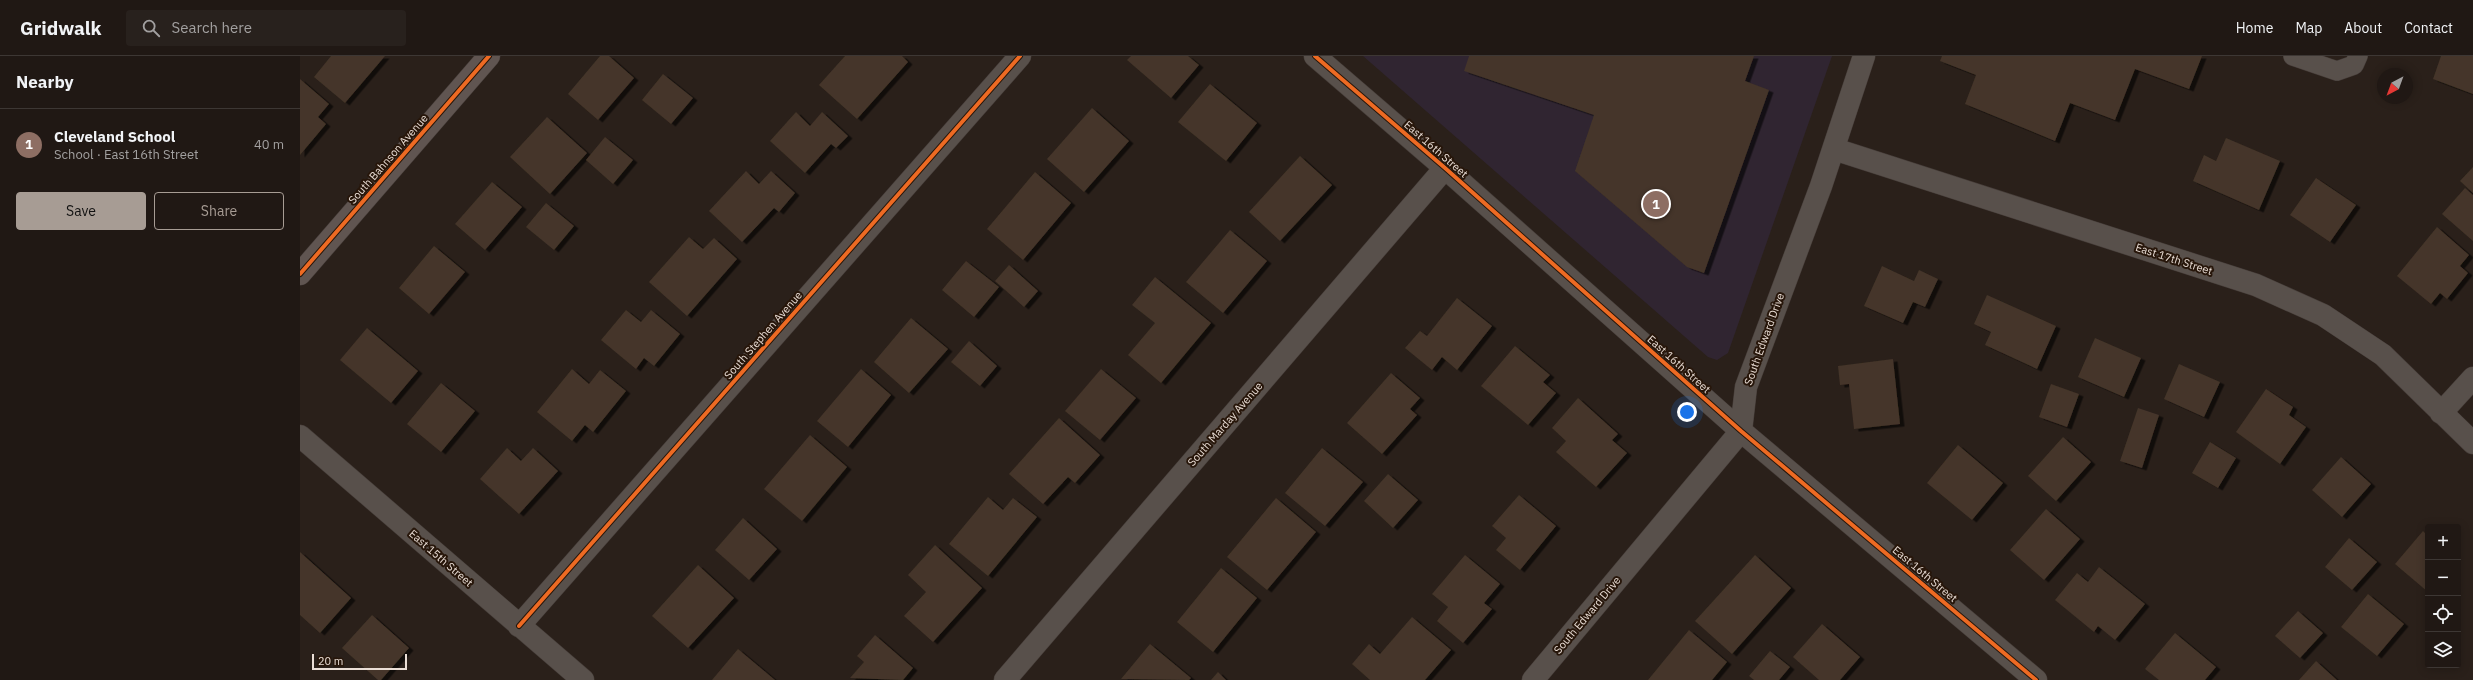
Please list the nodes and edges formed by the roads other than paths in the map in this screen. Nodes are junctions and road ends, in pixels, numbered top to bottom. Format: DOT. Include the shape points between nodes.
graph roads {
  1 [pos="489,56"];
  2 [pos="1020,56"];
  3 [pos="1314,56"];
  4 [pos="1864,56"];
  5 [pos="2293,56"];
  6 [pos="2358,56"];
  7 [pos="1834,149"];
  8 [pos="1445,168"];
  9 [pos="300,274"];
  10 [pos="2473,378"];
  11 [pos="2441,413"];
  12 [pos="1741,431"];
  13 [pos="300,436"];
  14 [pos="2473,443"];
  15 [pos="519,626"];
  16 [pos="583,680"];
  17 [pos="1005,680"];
  18 [pos="1533,680"];
  19 [pos="2036,680"];
  1 -- 9 [label="street, South Bahnson Avenue"];
  2 -- 15 [label="street, South Stephen Avenue"];
  3 -- 8 [label="street, East 16th Street"];
  4 -- 7 [label="street, South Edward Drive"];
  5 -- 6 [label="lane" via="2337,71 2354,65"];
  7 -- 11 [label="street, East 17th Street" via="2262,288 2323,315 2383,355"];
  7 -- 12 [label="street, South Edward Drive" via="1746,386"];
  8 -- 12 [label="street, East 16th Street"];
  8 -- 17 [label="street, South Marday Avenue"];
  10 -- 11 [label="street"];
  11 -- 14 [label="street, East 17th Street"];
  12 -- 18 [label="street, South Edward Drive"];
  12 -- 19 [label="street, East 16th Street"];
  13 -- 15 [label="street, East 15th Street"];
  15 -- 16 [label="street, East 15th Street"];
}
